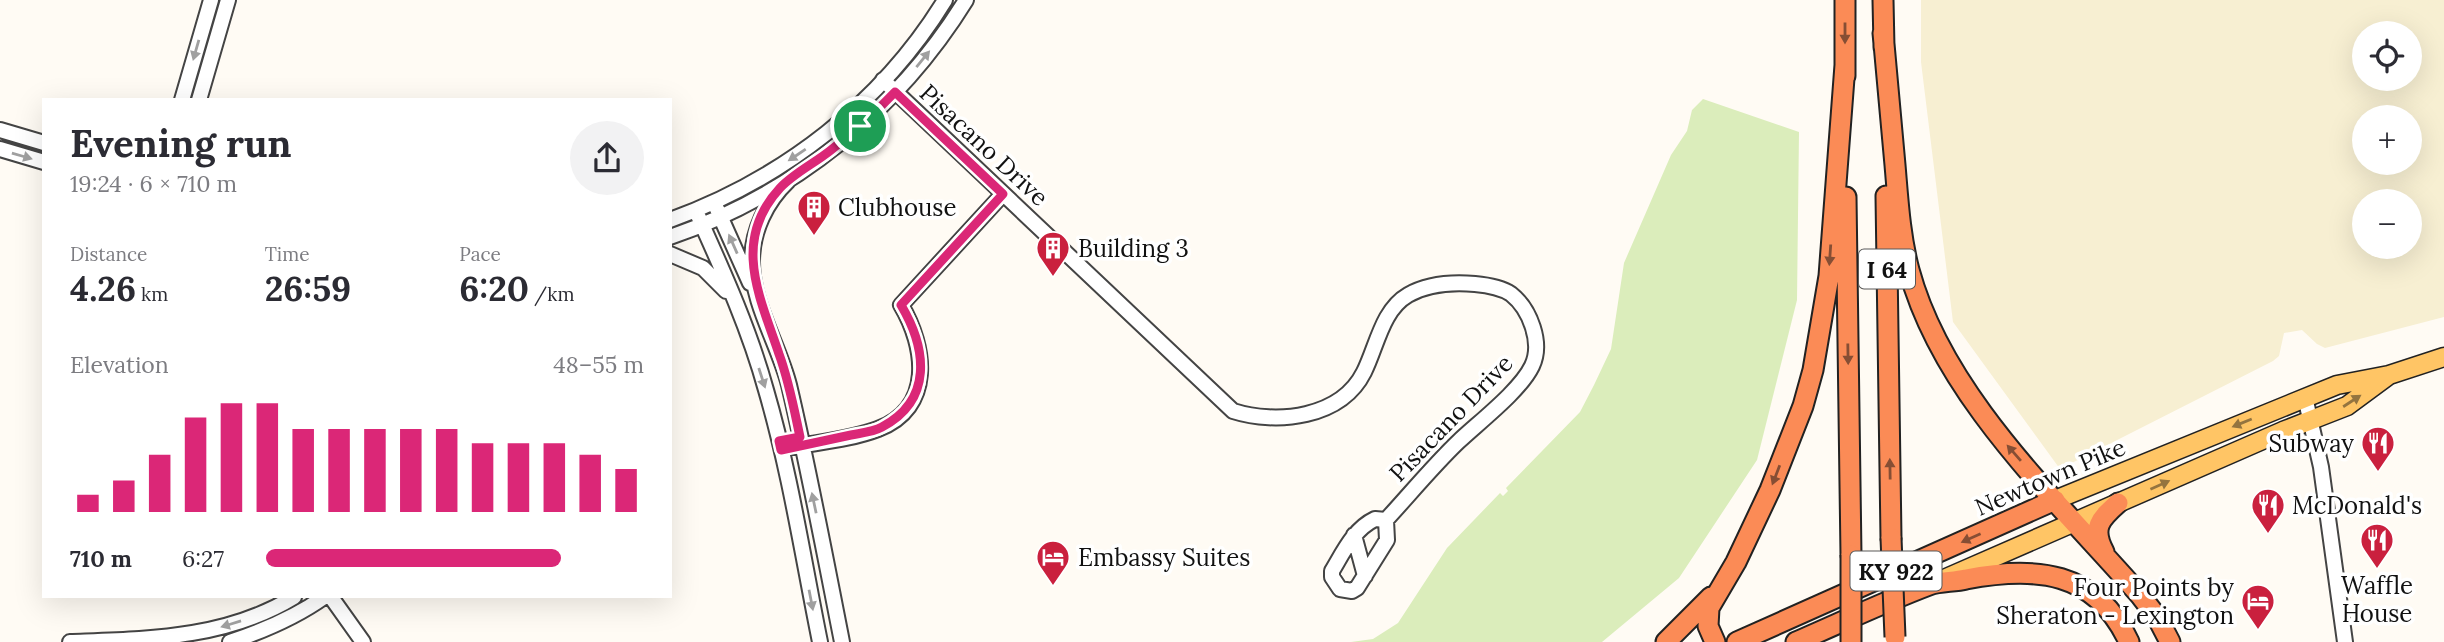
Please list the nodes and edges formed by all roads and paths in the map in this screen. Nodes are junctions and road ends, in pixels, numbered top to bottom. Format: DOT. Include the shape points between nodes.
graph roads {
  1 [pos="211,0"];
  2 [pos="228,0"];
  3 [pos="944,0"];
  4 [pos="966,0"];
  5 [pos="1845,0"];
  6 [pos="1883,0"];
  7 [pos="1883,33"];
  8 [pos="1844,65"];
  9 [pos="883,80"];
  10 [pos="895,92"];
  11 [pos="182,98"];
  12 [pos="200,98"];
  13 [pos="0,130"];
  14 [pos="42,142"];
  15 [pos="0,149"];
  16 [pos="42,161"];
  17 [pos="788,181"];
  18 [pos="1003,194"];
  19 [pos="714,203"];
  20 [pos="696,211"];
  21 [pos="721,217"];
  22 [pos="672,219"];
  23 [pos="702,225"];
  24 [pos="672,236"];
  25 [pos="672,255"];
  26 [pos="740,314"];
  27 [pos="770,329"];
  28 [pos="2444,357"];
  29 [pos="2389,375"];
  30 [pos="2305,397"];
  31 [pos="2311,420"];
  32 [pos="801,441"];
  33 [pos="780,446"];
  34 [pos="2055,500"];
  35 [pos="2118,503"];
  36 [pos="1386,520"];
  37 [pos="2075,523"];
  38 [pos="1354,535"];
  39 [pos="2108,559"];
  40 [pos="1365,576"];
  41 [pos="1932,584"];
  42 [pos="1721,585"];
  43 [pos="292,598"];
  44 [pos="322,598"];
  45 [pos="332,598"];
  46 [pos="1895,640"];
  47 [pos="70,642"];
  48 [pos="230,642"];
  49 [pos="363,642"];
  50 [pos="820,642"];
  51 [pos="842,642"];
  52 [pos="1666,642"];
  53 [pos="1715,642"];
  54 [pos="1737,642"];
  55 [pos="1796,642"];
  56 [pos="1852,642"];
  57 [pos="2129,642"];
  58 [pos="2170,642"];
  59 [pos="2345,642"];
  1 -- 11 [label="street, one-way"];
  2 -- 12 [label="street"];
  3 -- 9 [label="street"];
  10 -- 4 [label="street, one-way"];
  5 -- 8 [label="highway, I 64, one-way"];
  6 -- 7 [label="highway, I 64"];
  34 -- 7 [label="highway, one-way" via="1959,382 1918,298 1900,227"];
  46 -- 7 [label="highway, I 64, one-way, bridge"];
  8 -- 42 [label="highway, one-way" via="1829,276 1812,370 1770,490"];
  8 -- 56 [label="highway, I 64, one-way, bridge"];
  9 -- 10 [label="street, Pisacano Drive"];
  9 -- 19 [label="street, one-way" via="807,149"];
  10 -- 17 [label="street" via="833,149"];
  10 -- 18 [label="street, Pisacano Drive"];
  13 -- 14 [label="street"];
  15 -- 16 [label="street, one-way"];
  17 -- 21 [label="street"];
  17 -- 27 [label="street" via="763,214 752,250 754,279"];
  18 -- 32 [label="street" via="901,305 921,362 915,398 904,412 881,428"];
  18 -- 36 [label="street, Pisacano Drive" via="1233,411 1250,416 1294,417 1334,403 1363,374 1383,324 1406,295 1451,282 1510,293 1530,318 1535,336 1532,367"];
  19 -- 20 [label="street"];
  19 -- 21 [label="street"];
  20 -- 22 [label="street"];
  20 -- 23 [label="street"];
  21 -- 23 [label="street"];
  27 -- 21 [label="street, one-way"];
  23 -- 24 [label="street"];
  23 -- 26 [label="street"];
  25 -- 26 [label="street" via="693,262 715,278"];
  26 -- 33 [label="street, one-way"];
  27 -- 32 [label="street"];
  28 -- 29 [label="main road, Newtown Pike / KY 922"];
  29 -- 30 [label="main road, Newtown Pike / KY 922" via="2337,384"];
  31 -- 29 [label="main road, Newtown Pike / KY 922, one-way" via="2347,406"];
  30 -- 31 [label="street"];
  30 -- 34 [label="main road, Newtown Pike / KY 922, one-way"];
  35 -- 31 [label="main road, Newtown Pike / KY 922, one-way"];
  31 -- 59 [label="street"];
  32 -- 33 [label="street"];
  51 -- 32 [label="street, one-way"];
  33 -- 50 [label="street, one-way"];
  34 -- 37 [label="highway"];
  34 -- 54 [label="highway, Newtown Pike / KY 922, one-way"];
  35 -- 37 [label="main road, Newtown Pike / KY 922"];
  35 -- 39 [label="highway" via="2097,531"];
  36 -- 38 [label="street" via="1364,524"];
  36 -- 40 [label="street" via="1387,540"];
  37 -- 39 [label="highway"];
  37 -- 41 [label="main road, Newtown Pike / KY 922"];
  38 -- 40 [label="street"];
  38 -- 40 [label="street" via="1332,577 1340,589 1352,591"];
  39 -- 58 [label="highway" via="2157,617"];
  41 -- 55 [label="highway, Newtown Pike / KY 922"];
  41 -- 57 [label="highway" via="2018,572 2064,579 2101,601"];
  42 -- 52 [label="highway"];
  42 -- 53 [label="highway" via="1707,617"];
  43 -- 47 [label="street, one-way" via="246,620 194,634"];
  44 -- 48 [label="street" via="298,614"];
  45 -- 49 [label="street"];
}
